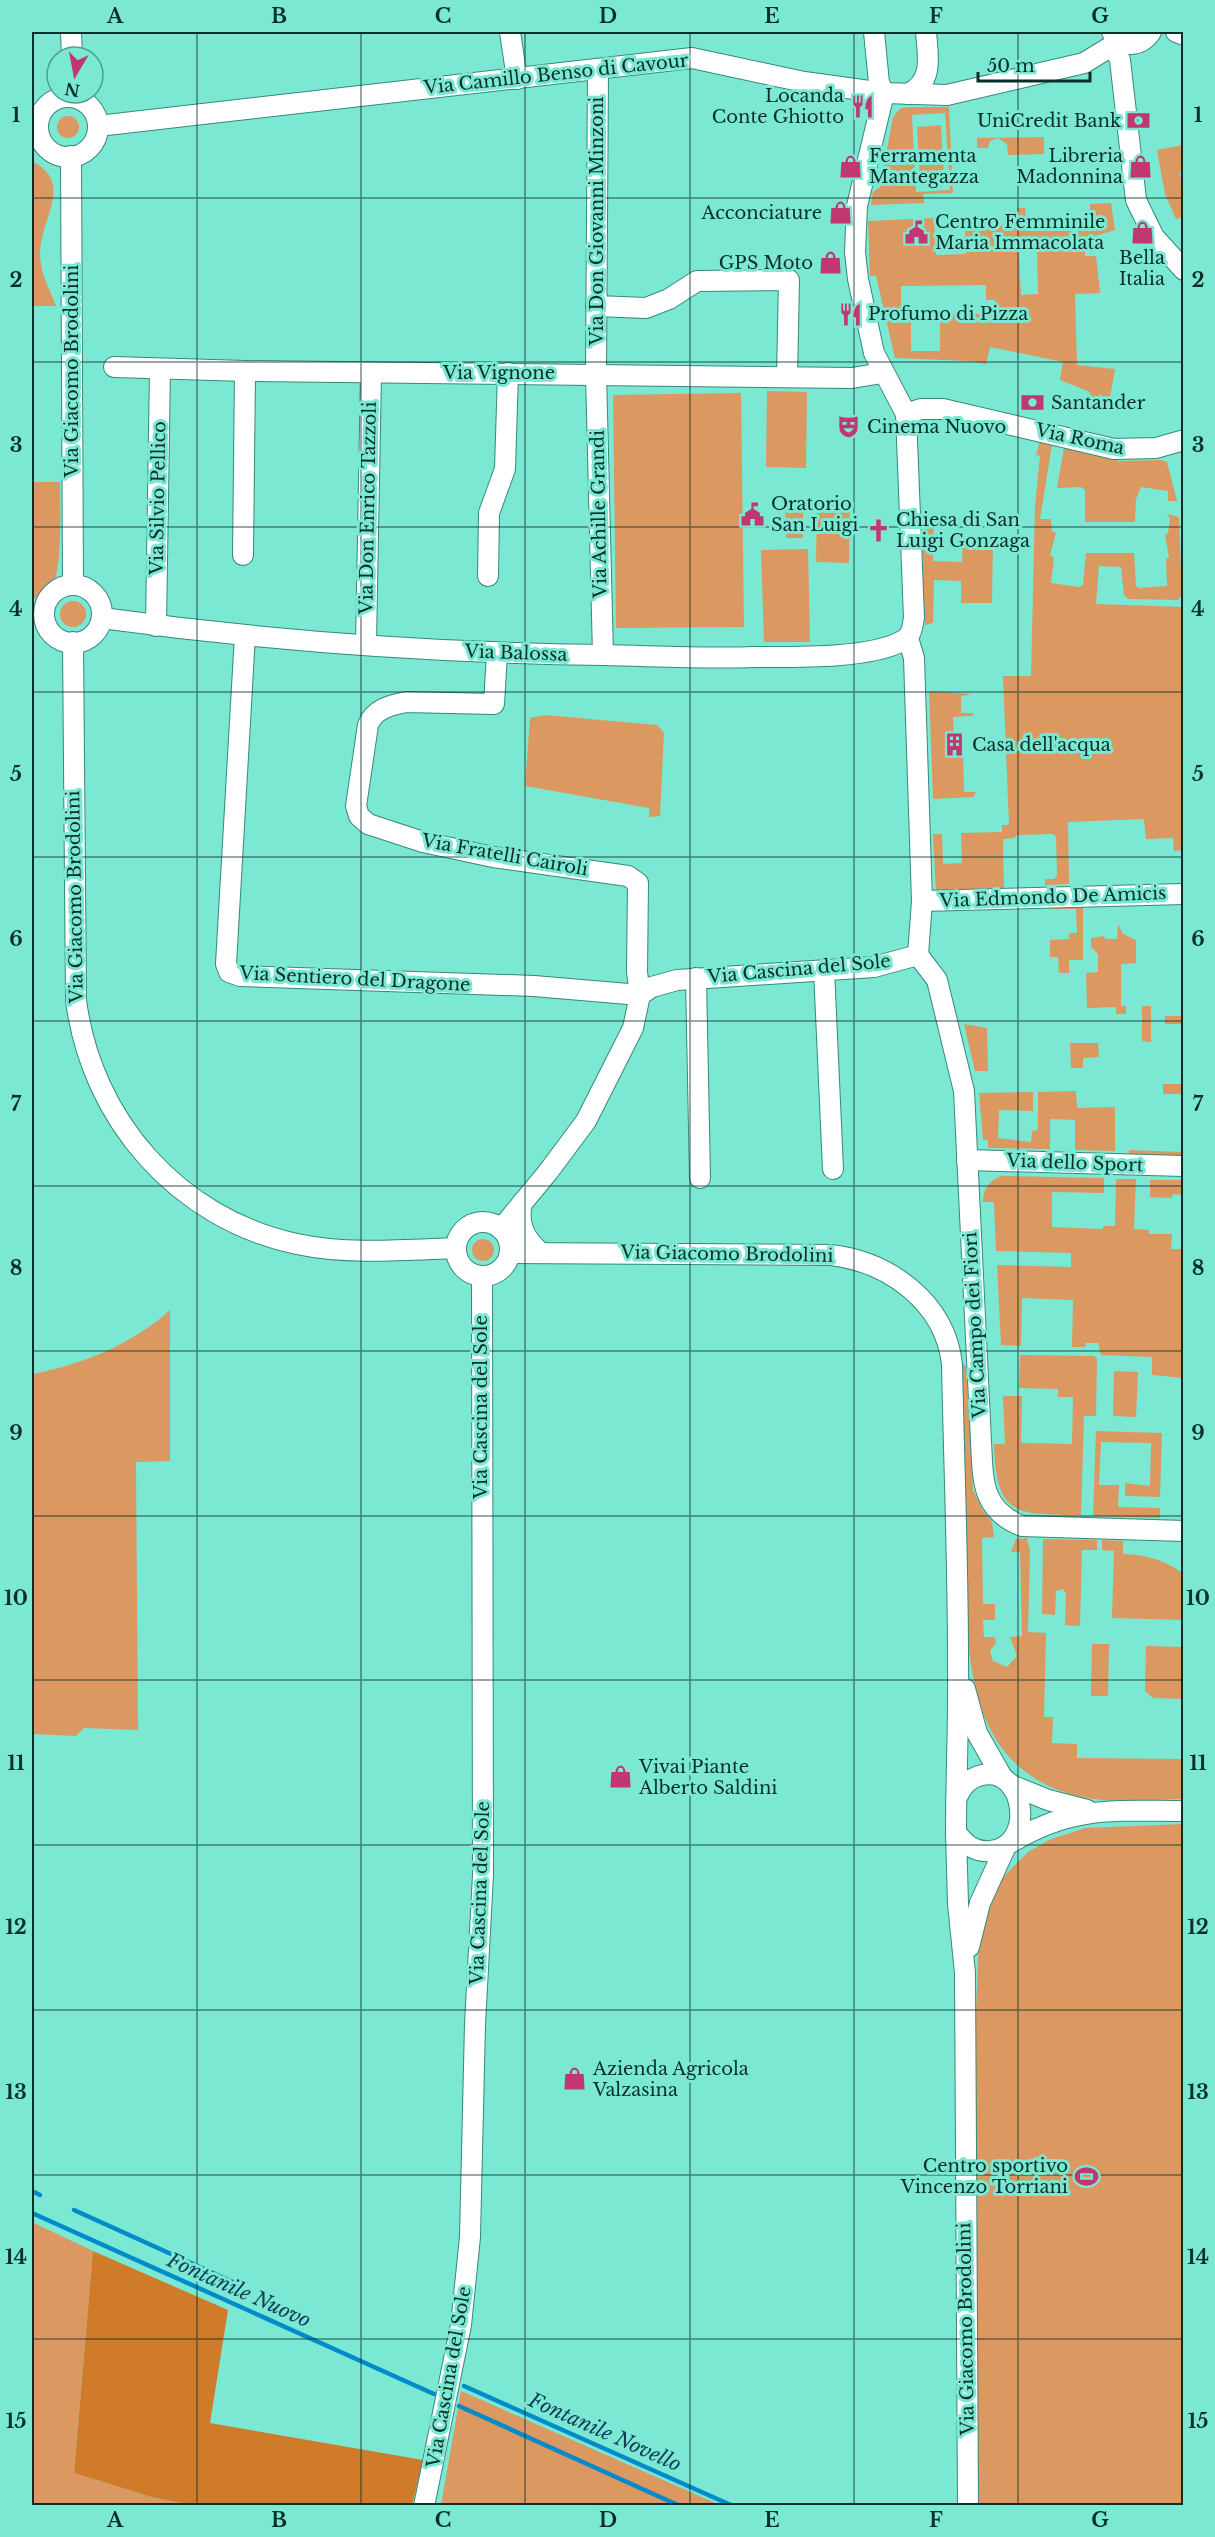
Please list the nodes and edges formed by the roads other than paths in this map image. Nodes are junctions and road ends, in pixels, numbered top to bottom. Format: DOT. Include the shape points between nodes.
graph roads {
  1 [pos="510,32"];
  2 [pos="874,32"];
  3 [pos="926,32"];
  4 [pos="1151,32"];
  5 [pos="1176,32"];
  6 [pos="1184,35"];
  7 [pos="1115,40"];
  8 [pos="598,69"];
  9 [pos="517,79"];
  10 [pos="884,93"];
  11 [pos="908,94"];
  12 [pos="47,105"];
  13 [pos="88,105"];
  14 [pos="98,126"];
  15 [pos="35,137"];
  16 [pos="71,156"];
  17 [pos="1184,270"];
  18 [pos="596,306"];
  19 [pos="114,367"];
  20 [pos="160,369"];
  21 [pos="245,371"];
  22 [pos="371,373"];
  23 [pos="508,373"];
  24 [pos="882,373"];
  25 [pos="596,374"];
  26 [pos="787,377"];
  27 [pos="906,414"];
  28 [pos="1184,440"];
  29 [pos="243,555"];
  30 [pos="488,576"];
  31 [pos="73,585"];
  32 [pos="38,611"];
  33 [pos="102,618"];
  34 [pos="156,626"];
  35 [pos="245,635"];
  36 [pos="908,638"];
  37 [pos="73,642"];
  38 [pos="366,643"];
  39 [pos="497,654"];
  40 [pos="603,655"];
  41 [pos="1184,894"];
  42 [pos="922,901"];
  43 [pos="918,955"];
  44 [pos="824,970"];
  45 [pos="696,978"];
  46 [pos="640,995"];
  47 [pos="967,1160"];
  48 [pos="1184,1166"];
  49 [pos="833,1168"];
  50 [pos="700,1178"];
  51 [pos="522,1203"];
  52 [pos="501,1229"];
  53 [pos="456,1248"];
  54 [pos="510,1253"];
  55 [pos="541,1253"];
  56 [pos="482,1277"];
  57 [pos="1184,1531"];
  58 [pos="958,1660"];
  59 [pos="1006,1781"];
  60 [pos="956,1800"];
  61 [pos="1184,1811"];
  62 [pos="1098,1812"];
  63 [pos="956,1833"];
  64 [pos="1008,1845"];
  65 [pos="965,1973"];
  66 [pos="424,2505"];
  67 [pos="968,2505"];
  1 -- 9 [label="street"];
  2 -- 10 [label="street" via="879,83"];
  3 -- 11 [label="street" via="927,75 919,88"];
  4 -- 7 [label="street, Via Camillo Benso di Cavour" via="1141,42 1126,44"];
  5 -- 6 [label="street"];
  7 -- 11 [label="street, Via Camillo Benso di Cavour" via="1084,63 947,95"];
  7 -- 17 [label="street" via="1136,200 1154,237"];
  8 -- 9 [label="street, Via Camillo Benso di Cavour"];
  8 -- 10 [label="street, Via Camillo Benso di Cavour" via="697,58 804,82"];
  8 -- 18 [label="street, Via Don Giovanni Minzoni"];
  9 -- 14 [label="street, Via Camillo Benso di Cavour"];
  10 -- 11 [label="street, Via Camillo Benso di Cavour"];
  10 -- 24 [label="street" via="858,206 855,252 874,353"];
  12 -- 15 [label="street" via="39,118"];
  13 -- 14 [label="street"];
  14 -- 16 [label="street" via="90,146"];
  15 -- 16 [label="street" via="55,154"];
  16 -- 31 [label="street, Via Giacomo Brodolini"];
  18 -- 25 [label="street, Via Don Giovanni Minzoni"];
  18 -- 26 [label="street" via="646,308 697,280 789,280"];
  19 -- 20 [label="street, Via Vignone"];
  20 -- 21 [label="street, Via Vignone"];
  20 -- 34 [label="street, Via Silvio Pellico"];
  21 -- 22 [label="street, Via Vignone"];
  21 -- 29 [label="street"];
  22 -- 23 [label="street, Via Vignone"];
  22 -- 38 [label="street, Via Don Enrico Tazzoli"];
  23 -- 25 [label="street, Via Vignone"];
  23 -- 30 [label="street" via="505,469 489,513"];
  24 -- 26 [label="street, Via Vignone" via="852,378"];
  24 -- 27 [label="street"];
  25 -- 26 [label="street, Via Vignone"];
  25 -- 40 [label="street, Via Achille Grandi"];
  27 -- 28 [label="street, Via Roma" via="943,409 1114,449 1156,448"];
  27 -- 36 [label="street" via="914,618"];
  31 -- 32 [label="street" via="53,594"];
  31 -- 33 [label="street" via="95,595"];
  32 -- 37 [label="street" via="52,633"];
  33 -- 34 [label="street, Via Balossa"];
  33 -- 37 [label="street" via="89,638"];
  34 -- 35 [label="street, Via Balossa"];
  35 -- 38 [label="street, Via Balossa"];
  35 -- 46 [label="street, Via Sentiero del Dragone" via="226,964 229,972 240,976 534,986"];
  36 -- 40 [label="street, Via Balossa" via="866,651 800,656"];
  36 -- 42 [label="street" via="916,685"];
  37 -- 53 [label="street, Via Giacomo Brodolini" via="76,1000 90,1064 126,1132 160,1172 184,1192 218,1215 258,1234 337,1249"];
  38 -- 39 [label="street, Via Balossa"];
  39 -- 40 [label="street, Via Balossa"];
  39 -- 46 [label="street, Via Fratelli Cairoli" via="494,704 406,702 374,715 368,725 358,787 359,816 368,824 396,834 452,849 636,880"];
  41 -- 42 [label="street, Via Edmondo De Amicis"];
  42 -- 43 [label="street"];
  43 -- 44 [label="street, Via Cascina del Sole" via="874,967"];
  43 -- 47 [label="street, Via Campo dei Fiori" via="933,973 943,997 964,1091"];
  44 -- 45 [label="street, Via Cascina del Sole"];
  44 -- 49 [label="street"];
  45 -- 46 [label="street, Via Cascina del Sole" via="664,983"];
  45 -- 50 [label="street"];
  46 -- 51 [label="street" via="633,1028 586,1121"];
  47 -- 48 [label="street, Via dello Sport"];
  47 -- 57 [label="street, Via Campo dei Fiori" via="983,1478 993,1506 1011,1521 1035,1528"];
  51 -- 52 [label="street"];
  51 -- 55 [label="street" via="524,1235"];
  52 -- 53 [label="street" via="487,1222 471,1225 460,1235"];
  52 -- 54 [label="street"];
  53 -- 56 [label="street" via="461,1265"];
  54 -- 55 [label="street, Via Giacomo Brodolini"];
  54 -- 56 [label="street" via="504,1268"];
  55 -- 58 [label="street, Via Giacomo Brodolini" via="831,1254 874,1265 913,1291 942,1330 951,1358"];
  56 -- 66 [label="street, Via Cascina del Sole" via="483,1863 470,2237 461,2325"];
  58 -- 59 [label="street, Via Giacomo Brodolini" via="977,1734"];
  58 -- 60 [label="street, Via Giacomo Brodolini"];
  59 -- 60 [label="street" via="986,1774 973,1778"];
  59 -- 62 [label="street, Via Giacomo Brodolini" via="1048,1800"];
  59 -- 64 [label="street" via="1018,1797 1020,1814 1018,1829"];
  60 -- 63 [label="street"];
  61 -- 62 [label="street, Via Giacomo Brodolini"];
  62 -- 64 [label="street, Via Giacomo Brodolini" via="1064,1817 1036,1827"];
  63 -- 64 [label="street" via="971,1847 987,1852"];
  63 -- 65 [label="street, Via Giacomo Brodolini"];
  64 -- 65 [label="street, Via Giacomo Brodolini" via="991,1873 975,1918"];
  65 -- 67 [label="street, Via Giacomo Brodolini"];
}
